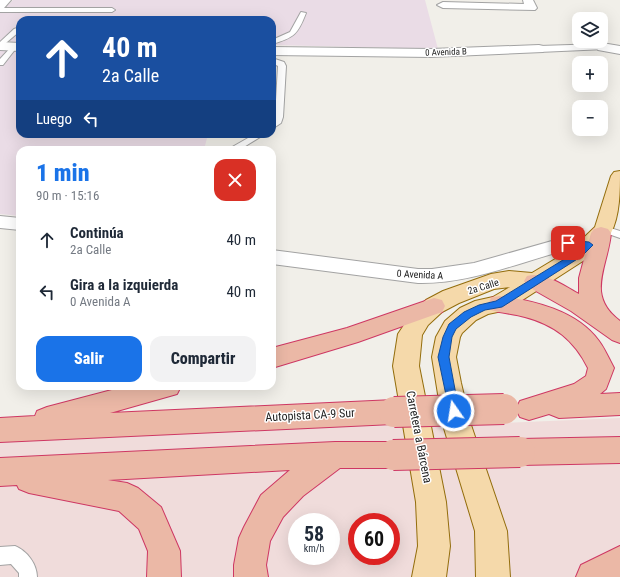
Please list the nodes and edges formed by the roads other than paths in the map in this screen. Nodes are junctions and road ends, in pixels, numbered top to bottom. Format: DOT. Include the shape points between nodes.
graph roads {
  1 [pos="528,0"];
  2 [pos="2,4"];
  3 [pos="443,5"];
  4 [pos="112,10"];
  5 [pos="303,13"];
  6 [pos="16,30"];
  7 [pos="276,40"];
  8 [pos="16,41"];
  9 [pos="0,46"];
  10 [pos="572,48"];
  11 [pos="608,48"];
  12 [pos="539,49"];
  13 [pos="620,50"];
  14 [pos="276,51"];
  15 [pos="276,62"];
  16 [pos="0,63"];
  17 [pos="276,121"];
  18 [pos="254,138"];
  19 [pos="239,146"];
  20 [pos="620,176"];
  21 [pos="0,222"];
  22 [pos="16,224"];
  23 [pos="604,235"];
  24 [pos="276,258"];
  25 [pos="535,281"];
  26 [pos="499,304"];
  27 [pos="434,306"];
  28 [pos="602,320"];
  29 [pos="620,334"];
  30 [pos="276,357"];
  31 [pos="153,390"];
  32 [pos="620,404"];
  33 [pos="517,409"];
  34 [pos="4,430"];
  35 [pos="620,450"];
  36 [pos="587,452"];
  37 [pos="335,455"];
  38 [pos="620,457"];
  39 [pos="0,473"];
  40 [pos="0,556"];
  41 [pos="620,562"];
  42 [pos="28,577"];
  43 [pos="164,577"];
  44 [pos="251,577"];
  45 [pos="429,577"];
  46 [pos="493,577"];
  47 [pos="593,577"];
  1 -- 3 [label="street" via="531,8"];
  2 -- 4 [label="lane"];
  5 -- 7 [label="lane" via="296,31"];
  6 -- 8 [label="lane"];
  8 -- 9 [label="street"];
  8 -- 16 [label="lane"];
  10 -- 12 [label="street, 0 Avenida B"];
  11 -- 13 [label="street, 0 Avenida B"];
  12 -- 14 [label="street, 0 Avenida B" via="432,53"];
  15 -- 17 [label="lane" via="282,66 279,117"];
  18 -- 19 [label="lane"];
  20 -- 23 [label="main road"];
  21 -- 22 [label="street"];
  23 -- 24 [label="street, 0 Avenida A" via="461,274 436,277"];
  23 -- 25 [label="main road, 2a Calle"];
  23 -- 28 [label="highway" via="589,286"];
  25 -- 26 [label="main road, 2a Calle"];
  25 -- 27 [label="main road, 2a Calle" via="509,279 491,282"];
  25 -- 28 [label="highway" via="578,303"];
  26 -- 33 [label="highway" via="554,317 578,333 590,346 601,368 597,382 582,392"];
  26 -- 46 [label="main road" via="473,312 453,327 444,357 457,425 491,531"];
  27 -- 30 [label="highway" via="350,336"];
  27 -- 45 [label="main road, Carretera a Bárcena" via="420,319 410,334 406,366 431,502 434,546"];
  28 -- 29 [label="highway"];
  31 -- 34 [label="highway"];
  32 -- 33 [label="highway, Autopista CA-9 Sur"];
  33 -- 34 [label="highway, Autopista CA-9 Sur, bridge" via="394,412"];
  35 -- 36 [label="highway"];
  36 -- 37 [label="highway, bridge"];
  36 -- 38 [label="highway"];
  37 -- 39 [label="highway"];
  37 -- 44 [label="highway" via="293,486 272,506 255,538 250,565"];
  39 -- 43 [label="highway" via="127,498 150,518 164,551"];
  40 -- 42 [label="lane" via="15,555 28,570"];
  41 -- 47 [label="highway"];
}
